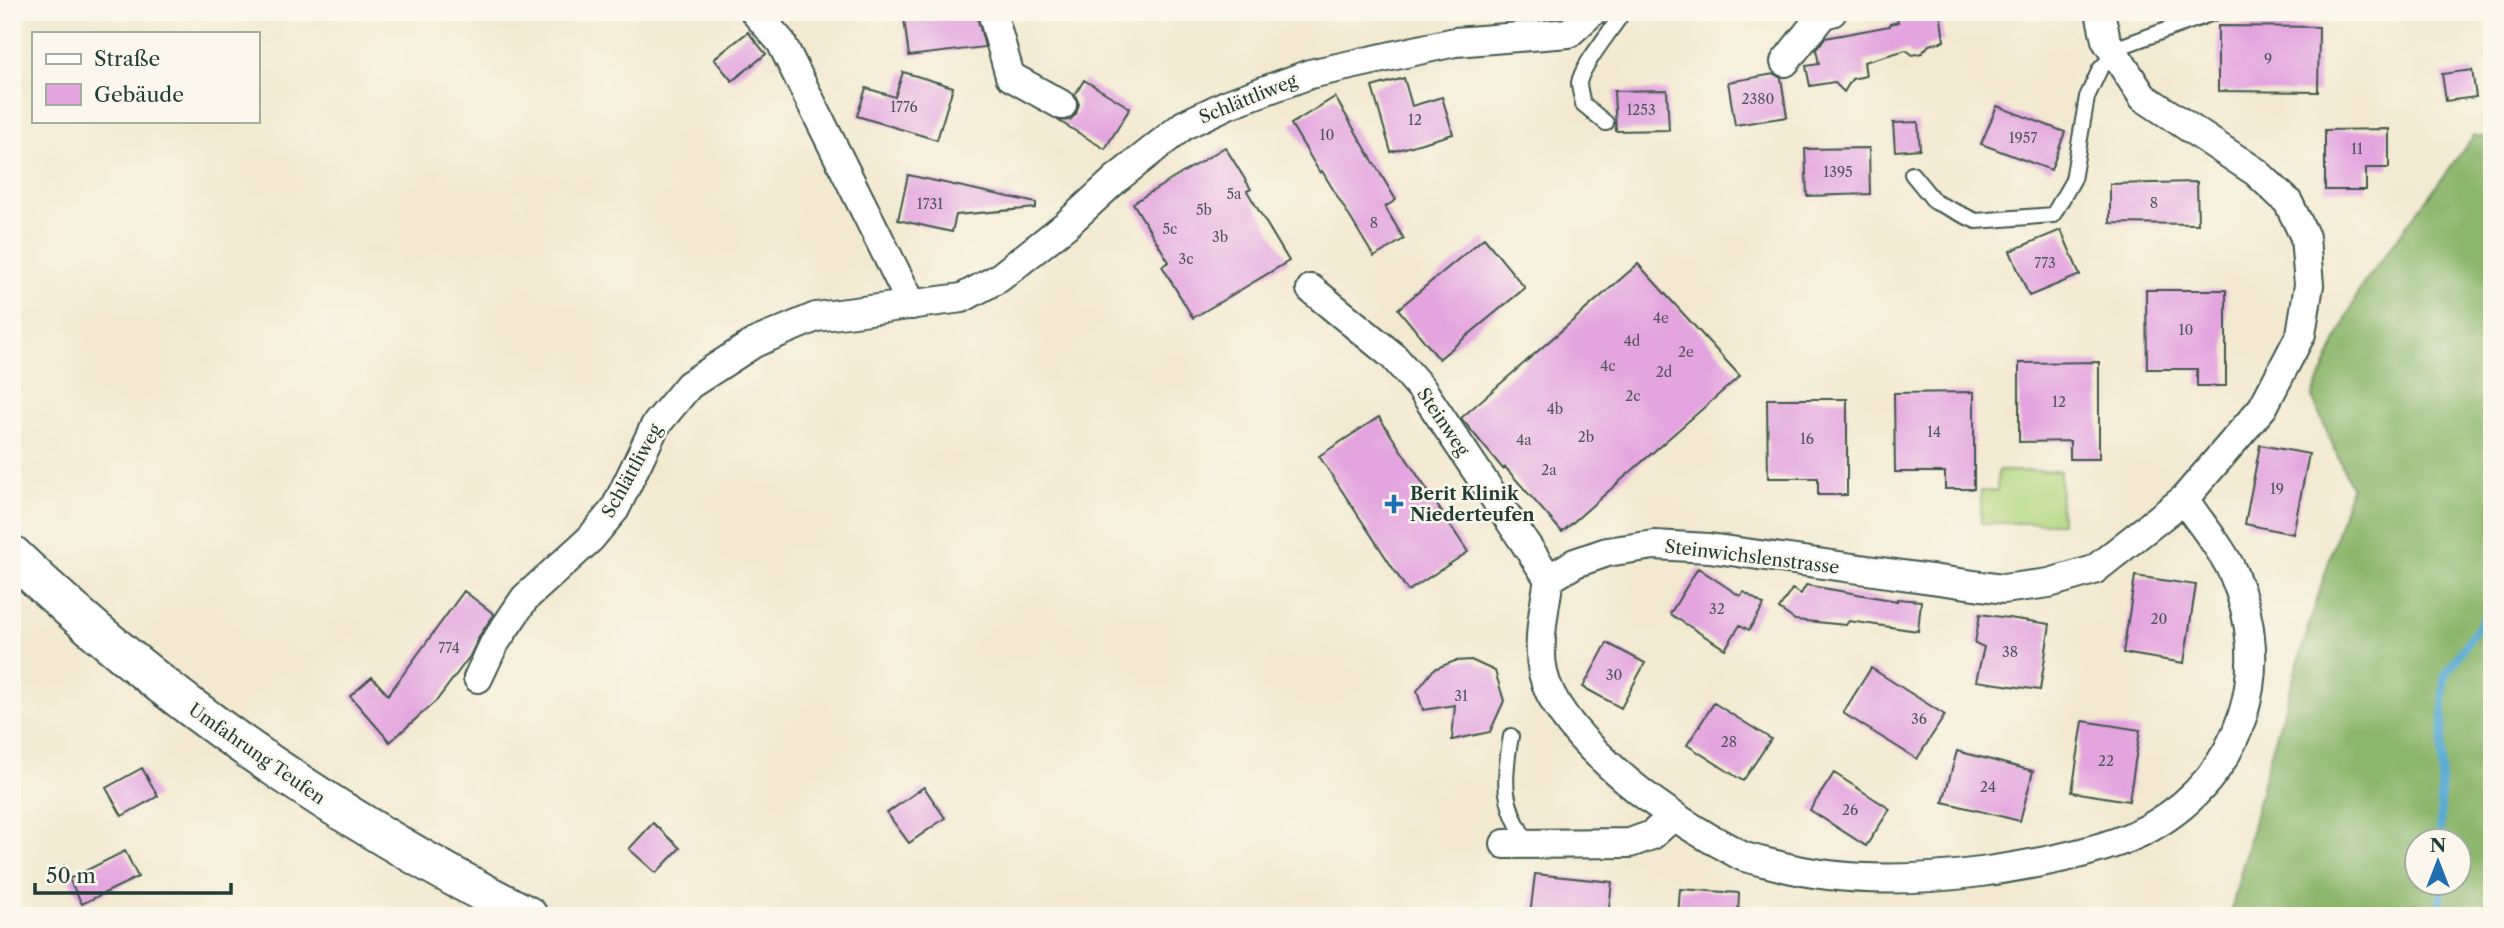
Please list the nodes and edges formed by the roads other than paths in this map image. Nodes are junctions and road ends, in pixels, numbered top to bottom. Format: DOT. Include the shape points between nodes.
graph roads {
  1 [pos="755,12"];
  2 [pos="992,12"];
  3 [pos="1592,12"];
  4 [pos="1623,12"];
  5 [pos="1832,12"];
  6 [pos="2099,12"];
  7 [pos="2216,12"];
  8 [pos="2113,55"];
  9 [pos="1785,62"];
  10 [pos="1062,105"];
  11 [pos="1606,123"];
  12 [pos="1912,174"];
  13 [pos="1311,289"];
  14 [pos="912,305"];
  15 [pos="2184,499"];
  16 [pos="12,555"];
  17 [pos="1549,579"];
  18 [pos="478,678"];
  19 [pos="1511,736"];
  20 [pos="1672,817"];
  21 [pos="1517,844"];
  22 [pos="528,916"];
  1 -- 14 [label="street" via="781,43"];
  2 -- 10 [label="street" via="1010,76"];
  3 -- 14 [label="street, Schlättliweg" via="1569,33 1455,42 1310,74 1228,104 1184,125 999,278 962,298"];
  4 -- 11 [label="lane" via="1579,82 1583,104"];
  5 -- 9 [label="street" via="1823,14"];
  6 -- 8 [label="street, Steinwichslenstrasse"];
  7 -- 8 [label="lane" via="2122,46"];
  8 -- 12 [label="lane" via="2099,69 2087,97 2073,180 2053,215 1976,221 1935,202"];
  8 -- 15 [label="street, Steinwichslenstrasse" via="2143,97 2256,172 2288,202 2305,237 2309,285 2301,334 2263,407"];
  13 -- 17 [label="street, Steinweg" via="1393,356 1421,388"];
  14 -- 18 [label="street, Schlättliweg" via="816,317 754,343 689,385 655,426 615,509 525,598"];
  15 -- 17 [label="street, Steinwichslenstrasse" via="2094,569 2049,583 2003,589 1709,548 1654,545 1607,552 1575,563"];
  15 -- 20 [label="street" via="2232,570 2246,610 2252,658 2248,698 2238,732 2209,781 2180,809 2100,847 2026,866 1946,877 1869,880 1804,873 1743,856"];
  16 -- 22 [label="main road, Umfahrung Teufen" via="137,665 300,786 381,837"];
  17 -- 20 [label="street" via="1540,640 1544,674 1558,707 1594,752"];
  19 -- 21 [label="lane" via="1506,801"];
  20 -- 21 [label="street" via="1652,835 1630,843"];
}
